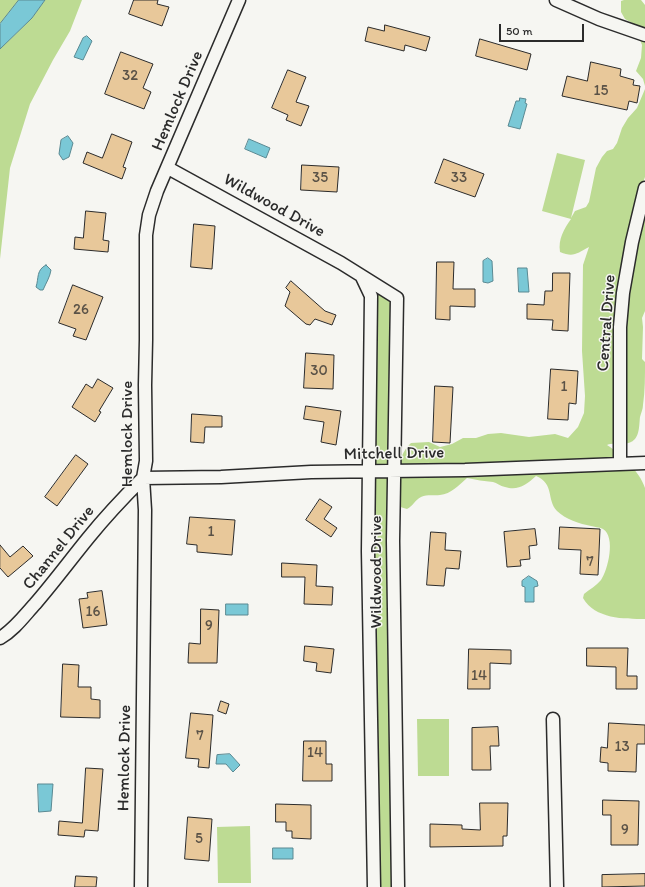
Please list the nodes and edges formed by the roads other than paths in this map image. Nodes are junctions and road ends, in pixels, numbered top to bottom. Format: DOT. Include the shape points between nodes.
graph roads {
  1 [pos="239,0"];
  2 [pos="556,0"];
  3 [pos="645,34"];
  4 [pos="168,168"];
  5 [pos="645,188"];
  6 [pos="362,277"];
  7 [pos="620,463"];
  8 [pos="645,463"];
  9 [pos="394,471"];
  10 [pos="370,472"];
  11 [pos="143,478"];
  12 [pos="0,638"];
  13 [pos="553,719"];
  14 [pos="141,887"];
  15 [pos="374,887"];
  16 [pos="398,887"];
  17 [pos="557,887"];
  1 -- 4 [label="street, Hemlock Drive"];
  2 -- 3 [label="street" via="599,19"];
  4 -- 6 [label="street, Wildwood Drive"];
  4 -- 11 [label="street, Hemlock Drive" via="149,215 146,235 146,461"];
  5 -- 7 [label="street, Central Drive" via="623,293 620,327"];
  6 -- 9 [label="street, Wildwood Drive" via="397,298"];
  6 -- 10 [label="street, Wildwood Drive" via="371,296"];
  7 -- 8 [label="street, Mitchell Drive"];
  7 -- 9 [label="street, Mitchell Drive"];
  9 -- 10 [label="street, Mitchell Drive"];
  9 -- 16 [label="street, Wildwood Drive"];
  10 -- 11 [label="street, Mitchell Drive"];
  10 -- 15 [label="street, Wildwood Drive" via="368,551"];
  11 -- 12 [label="street, Channel Drive" via="89,536 23,618"];
  11 -- 14 [label="street, Hemlock Drive" via="145,510"];
  13 -- 17 [label="street"];
}
